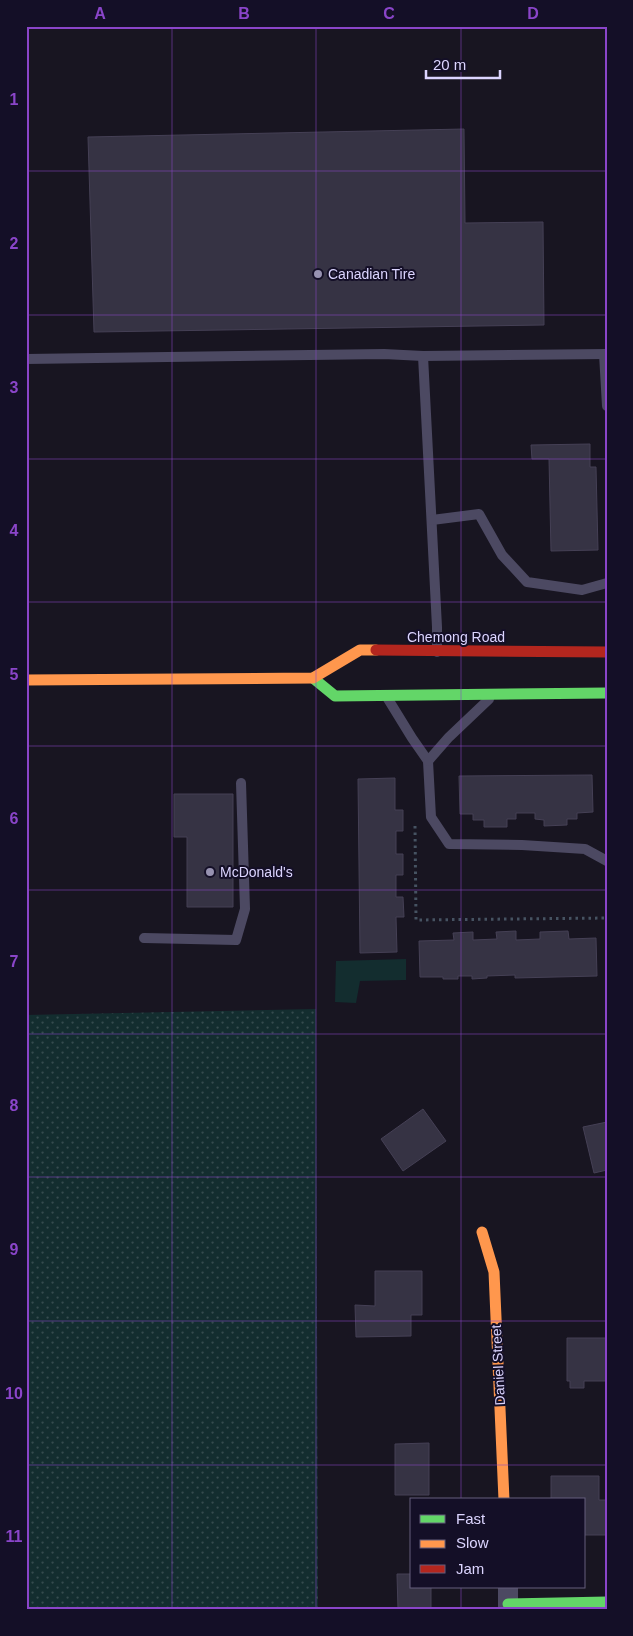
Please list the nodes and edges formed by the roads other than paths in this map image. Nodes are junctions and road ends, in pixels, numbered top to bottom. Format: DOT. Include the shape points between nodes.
graph roads {
  1 [pos="606,354"];
  2 [pos="423,356"];
  3 [pos="26,359"];
  4 [pos="607,406"];
  5 [pos="432,520"];
  6 [pos="607,583"];
  7 [pos="437,652"];
  8 [pos="607,652"];
  9 [pos="313,678"];
  10 [pos="26,680"];
  11 [pos="607,693"];
  12 [pos="495,694"];
  13 [pos="386,696"];
  14 [pos="428,761"];
  15 [pos="241,783"];
  16 [pos="607,861"];
  17 [pos="144,938"];
  18 [pos="482,1232"];
  19 [pos="504,1498"];
  20 [pos="508,1600"];
  21 [pos="607,1602"];
  1 -- 2 [label="lane"];
  1 -- 4 [label="lane"];
  2 -- 3 [label="lane"];
  2 -- 5 [label="lane"];
  5 -- 6 [label="lane" via="479,514 502,554 527,582 582,590"];
  5 -- 7 [label="lane"];
  7 -- 8 [label="main road, Chemong Road"];
  7 -- 9 [label="main road, Chemong Road" via="360,650"];
  9 -- 10 [label="main road"];
  9 -- 13 [label="main road" via="334,696"];
  11 -- 12 [label="main road"];
  12 -- 13 [label="main road"];
  12 -- 14 [label="lane"];
  13 -- 14 [label="lane"];
  14 -- 16 [label="lane" via="431,817 449,844 585,849"];
  15 -- 17 [label="lane" via="245,909 236,940"];
  18 -- 19 [label="main road, Daniel Street" via="494,1272"];
  20 -- 21 [label="main road"];
}
